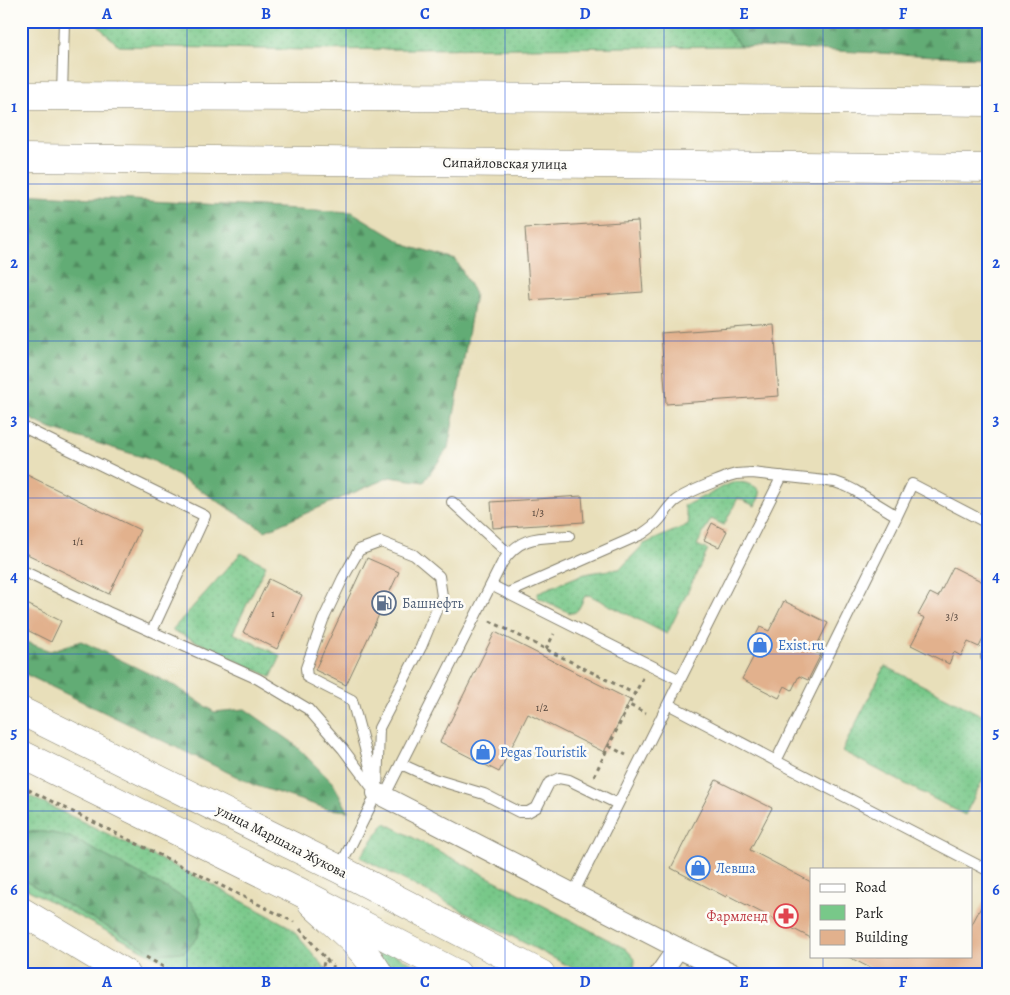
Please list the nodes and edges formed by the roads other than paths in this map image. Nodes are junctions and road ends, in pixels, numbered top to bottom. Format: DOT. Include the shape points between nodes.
graph roads {
  1 [pos="64,21"];
  2 [pos="21,96"];
  3 [pos="62,96"];
  4 [pos="989,102"];
  5 [pos="21,158"];
  6 [pos="989,168"];
  7 [pos="21,426"];
  8 [pos="782,476"];
  9 [pos="452,502"];
  10 [pos="897,516"];
  11 [pos="989,524"];
  12 [pos="569,536"];
  13 [pos="508,553"];
  14 [pos="21,570"];
  15 [pos="491,585"];
  16 [pos="508,593"];
  17 [pos="152,631"];
  18 [pos="680,680"];
  19 [pos="668,704"];
  20 [pos="21,711"];
  21 [pos="21,754"];
  22 [pos="776,761"];
  23 [pos="401,764"];
  24 [pos="381,795"];
  25 [pos="618,804"];
  26 [pos="339,869"];
  27 [pos="989,871"];
  28 [pos="300,892"];
  29 [pos="573,894"];
  30 [pos="21,912"];
  31 [pos="678,948"];
  32 [pos="126,974"];
  33 [pos="379,974"];
  34 [pos="456,974"];
  35 [pos="541,974"];
  36 [pos="660,974"];
  37 [pos="733,974"];
  1 -- 3 [label="lane"];
  2 -- 3 [label="main road"];
  3 -- 4 [label="main road"];
  5 -- 6 [label="main road, Сипайловская улица"];
  7 -- 17 [label="lane" via="205,516"];
  8 -- 10 [label="lane" via="826,480 846,486"];
  8 -- 16 [label="lane" via="736,474 684,495 642,534"];
  8 -- 18 [label="lane"];
  9 -- 13 [label="lane"];
  10 -- 11 [label="lane" via="912,484"];
  10 -- 22 [label="lane"];
  12 -- 13 [label="lane" via="535,538"];
  13 -- 15 [label="lane"];
  14 -- 17 [label="lane"];
  15 -- 16 [label="lane"];
  15 -- 23 [label="lane"];
  16 -- 18 [label="lane"];
  17 -- 24 [label="lane" via="258,679 308,709"];
  18 -- 19 [label="lane"];
  19 -- 22 [label="lane"];
  19 -- 25 [label="lane"];
  20 -- 26 [label="main road, улица Маршала Жукова"];
  21 -- 28 [label="main road"];
  22 -- 27 [label="lane"];
  23 -- 24 [label="lane"];
  23 -- 25 [label="lane" via="426,776 484,794 518,812 533,810 549,783 564,778"];
  24 -- 24 [label="lane" via="379,728 421,647 442,596 439,576 414,555 381,542 359,550 323,620 306,668 307,677 352,700"];
  24 -- 26 [label="lane"];
  24 -- 29 [label="street"];
  25 -- 29 [label="lane"];
  26 -- 35 [label="main road, улица Маршала Жукова"];
  28 -- 33 [label="main road" via="344,933"];
  28 -- 34 [label="main road"];
  29 -- 31 [label="street"];
  30 -- 32 [label="main road"];
  31 -- 36 [label="street"];
  31 -- 37 [label="street"];
}
